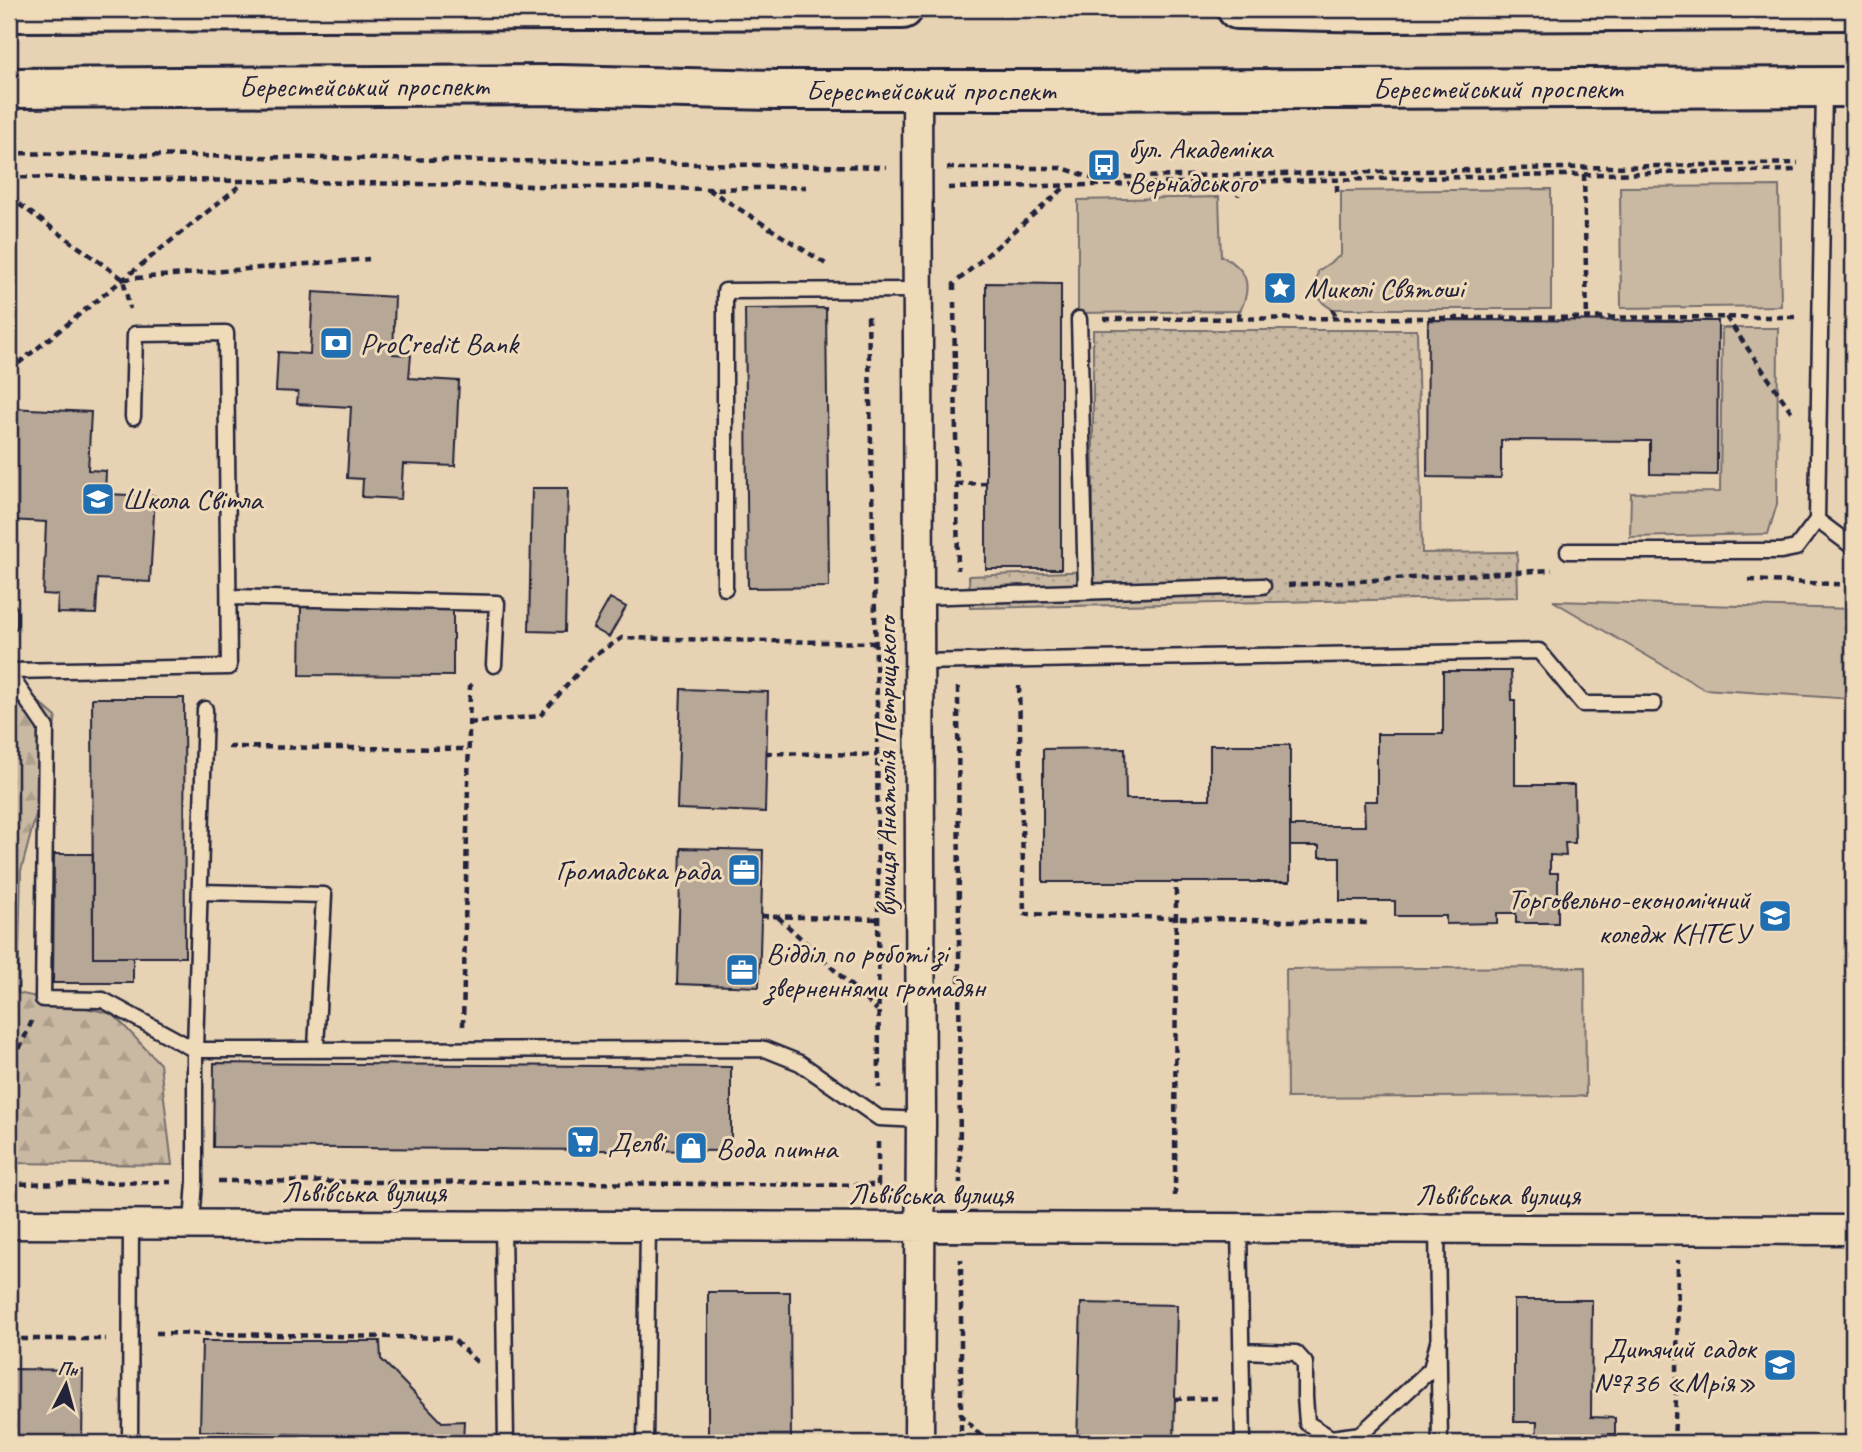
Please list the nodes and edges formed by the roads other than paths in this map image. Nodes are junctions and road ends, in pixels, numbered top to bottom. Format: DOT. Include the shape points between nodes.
graph roads {
  1 [pos="903,9"];
  2 [pos="1237,9"];
  3 [pos="414,10"];
  4 [pos="1380,10"];
  5 [pos="1853,10"];
  6 [pos="9,12"];
  7 [pos="1838,87"];
  8 [pos="9,88"];
  9 [pos="917,89"];
  10 [pos="917,290"];
  11 [pos="1079,319"];
  12 [pos="133,417"];
  13 [pos="1817,520"];
  14 [pos="1853,547"];
  15 [pos="1568,551"];
  16 [pos="1263,586"];
  17 [pos="725,588"];
  18 [pos="1086,590"];
  19 [pos="229,597"];
  20 [pos="918,597"];
  21 [pos="9,611"];
  22 [pos="9,624"];
  23 [pos="918,662"];
  24 [pos="494,665"];
  25 [pos="9,673"];
  26 [pos="1654,704"];
  27 [pos="205,709"];
  28 [pos="200,892"];
  29 [pos="316,1048"];
  30 [pos="195,1050"];
  31 [pos="922,1120"];
  32 [pos="9,1224"];
  33 [pos="131,1224"];
  34 [pos="192,1224"];
  35 [pos="503,1226"];
  36 [pos="648,1226"];
  37 [pos="921,1227"];
  38 [pos="1239,1227"];
  39 [pos="1437,1228"];
  40 [pos="1853,1230"];
  41 [pos="1438,1338"];
  42 [pos="1242,1351"];
  43 [pos="130,1443"];
  44 [pos="506,1443"];
  45 [pos="645,1443"];
  46 [pos="919,1443"];
  47 [pos="1243,1443"];
  48 [pos="1440,1443"];
  1 -- 3 [label="main road"];
  2 -- 4 [label="main road"];
  3 -- 6 [label="main road"];
  4 -- 5 [label="main road"];
  7 -- 9 [label="main road, Берестейський проспект"];
  7 -- 13 [label="lane" via="1822,162"];
  8 -- 9 [label="main road, Берестейський проспект" via="560,85"];
  9 -- 10 [label="street, вулиця Анатолія Петрицького"];
  10 -- 17 [label="lane" via="725,291"];
  10 -- 20 [label="street, вулиця Анатолія Петрицького"];
  11 -- 18 [label="lane"];
  12 -- 19 [label="lane" via="135,334 226,333"];
  13 -- 14 [label="lane"];
  13 -- 15 [label="lane" via="1796,548 1781,551"];
  16 -- 18 [label="lane"];
  18 -- 20 [label="lane"];
  19 -- 24 [label="lane" via="497,603"];
  19 -- 25 [label="lane" via="229,667"];
  20 -- 23 [label="street, вулиця Анатолія Петрицького"];
  21 -- 22 [label="lane"];
  23 -- 26 [label="lane" via="1539,651 1583,704"];
  23 -- 31 [label="street, вулиця Анатолія Петрицького"];
  25 -- 30 [label="lane" via="46,728 43,999 103,1000"];
  27 -- 28 [label="lane"];
  28 -- 29 [label="lane" via="324,895"];
  28 -- 30 [label="lane"];
  29 -- 30 [label="lane"];
  29 -- 31 [label="lane" via="765,1049 800,1063 879,1118"];
  30 -- 34 [label="lane"];
  31 -- 37 [label="street, вулиця Анатолія Петрицького"];
  32 -- 33 [label="street, Львівська вулиця"];
  33 -- 34 [label="street, Львівська вулиця"];
  33 -- 43 [label="lane"];
  34 -- 35 [label="street, Львівська вулиця"];
  35 -- 36 [label="street, Львівська вулиця"];
  35 -- 44 [label="lane"];
  36 -- 37 [label="street, Львівська вулиця"];
  36 -- 45 [label="lane"];
  37 -- 38 [label="street, Львівська вулиця"];
  37 -- 46 [label="street, вулиця Анатолія Петрицького"];
  38 -- 39 [label="street, Львівська вулиця"];
  38 -- 42 [label="lane"];
  39 -- 40 [label="street, Львівська вулиця"];
  39 -- 41 [label="lane"];
  41 -- 42 [label="lane" via="1431,1369 1361,1434 1331,1438 1307,1423 1305,1363 1296,1353"];
  41 -- 48 [label="lane"];
  42 -- 47 [label="lane"];
}
